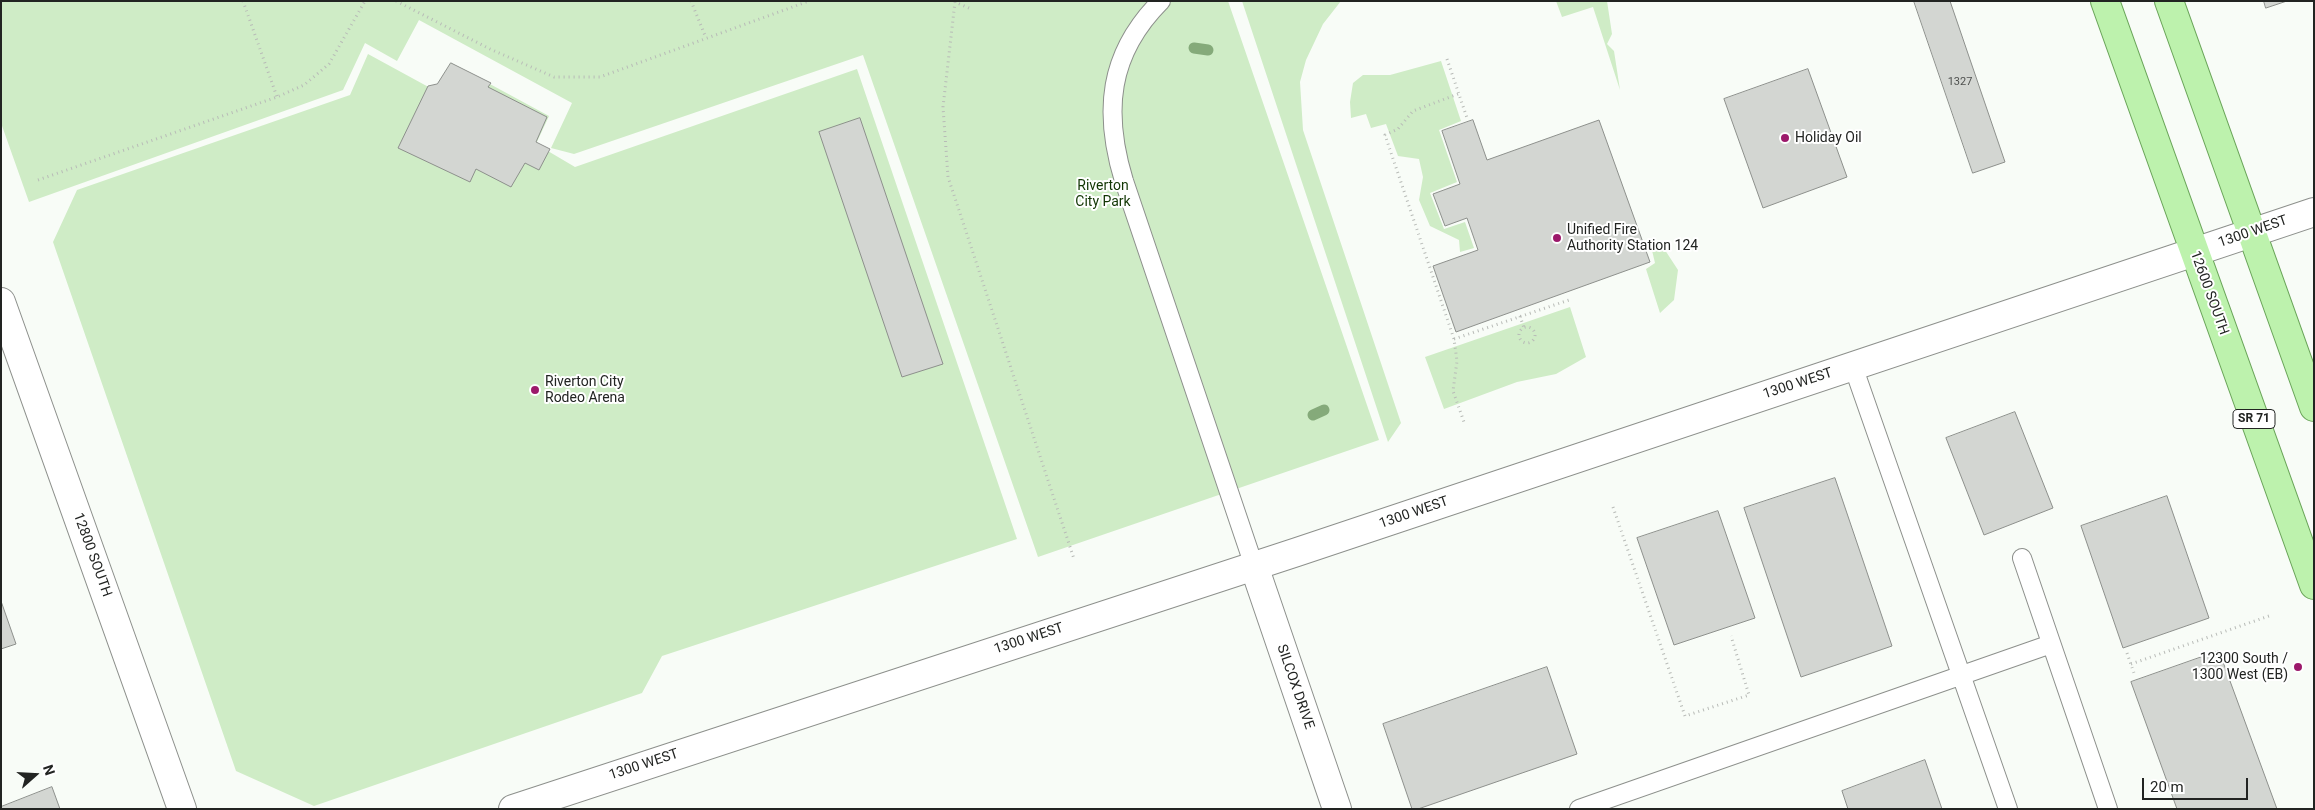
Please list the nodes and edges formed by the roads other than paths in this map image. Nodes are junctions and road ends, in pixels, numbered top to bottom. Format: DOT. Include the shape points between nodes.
graph roads {
  1 [pos="1161,1"];
  2 [pos="2105,1"];
  3 [pos="2169,1"];
  4 [pos="2314,212"];
  5 [pos="2250,234"];
  6 [pos="2194,252"];
  7 [pos="1,302"];
  8 [pos="1853,366"];
  9 [pos="2314,407"];
  10 [pos="2022,558"];
  11 [pos="1254,566"];
  12 [pos="2314,585"];
  13 [pos="2052,644"];
  14 [pos="1961,676"];
  15 [pos="1332,807"];
  16 [pos="182,809"];
  17 [pos="512,809"];
  18 [pos="1579,809"];
  19 [pos="2008,809"];
  20 [pos="2108,809"];
  1 -- 11 [label="lane" via="1141,24 1124,54 1114,92 1112,133 1124,181"];
  2 -- 6 [label="main road, 12600 SOUTH / SR 71"];
  3 -- 5 [label="main road"];
  4 -- 5 [label="street, 1300 WEST"];
  5 -- 6 [label="street, 1300 WEST"];
  5 -- 9 [label="main road"];
  6 -- 8 [label="street, 1300 WEST"];
  6 -- 12 [label="main road, 12600 SOUTH / SR 71"];
  7 -- 16 [label="street, 12800 SOUTH"];
  8 -- 11 [label="street, 1300 WEST"];
  8 -- 14 [label="lane"];
  10 -- 13 [label="lane"];
  11 -- 15 [label="street, SILCOX DRIVE"];
  11 -- 17 [label="street, 1300 WEST"];
  13 -- 14 [label="lane"];
  13 -- 20 [label="lane"];
  14 -- 18 [label="lane"];
  14 -- 19 [label="lane"];
}
